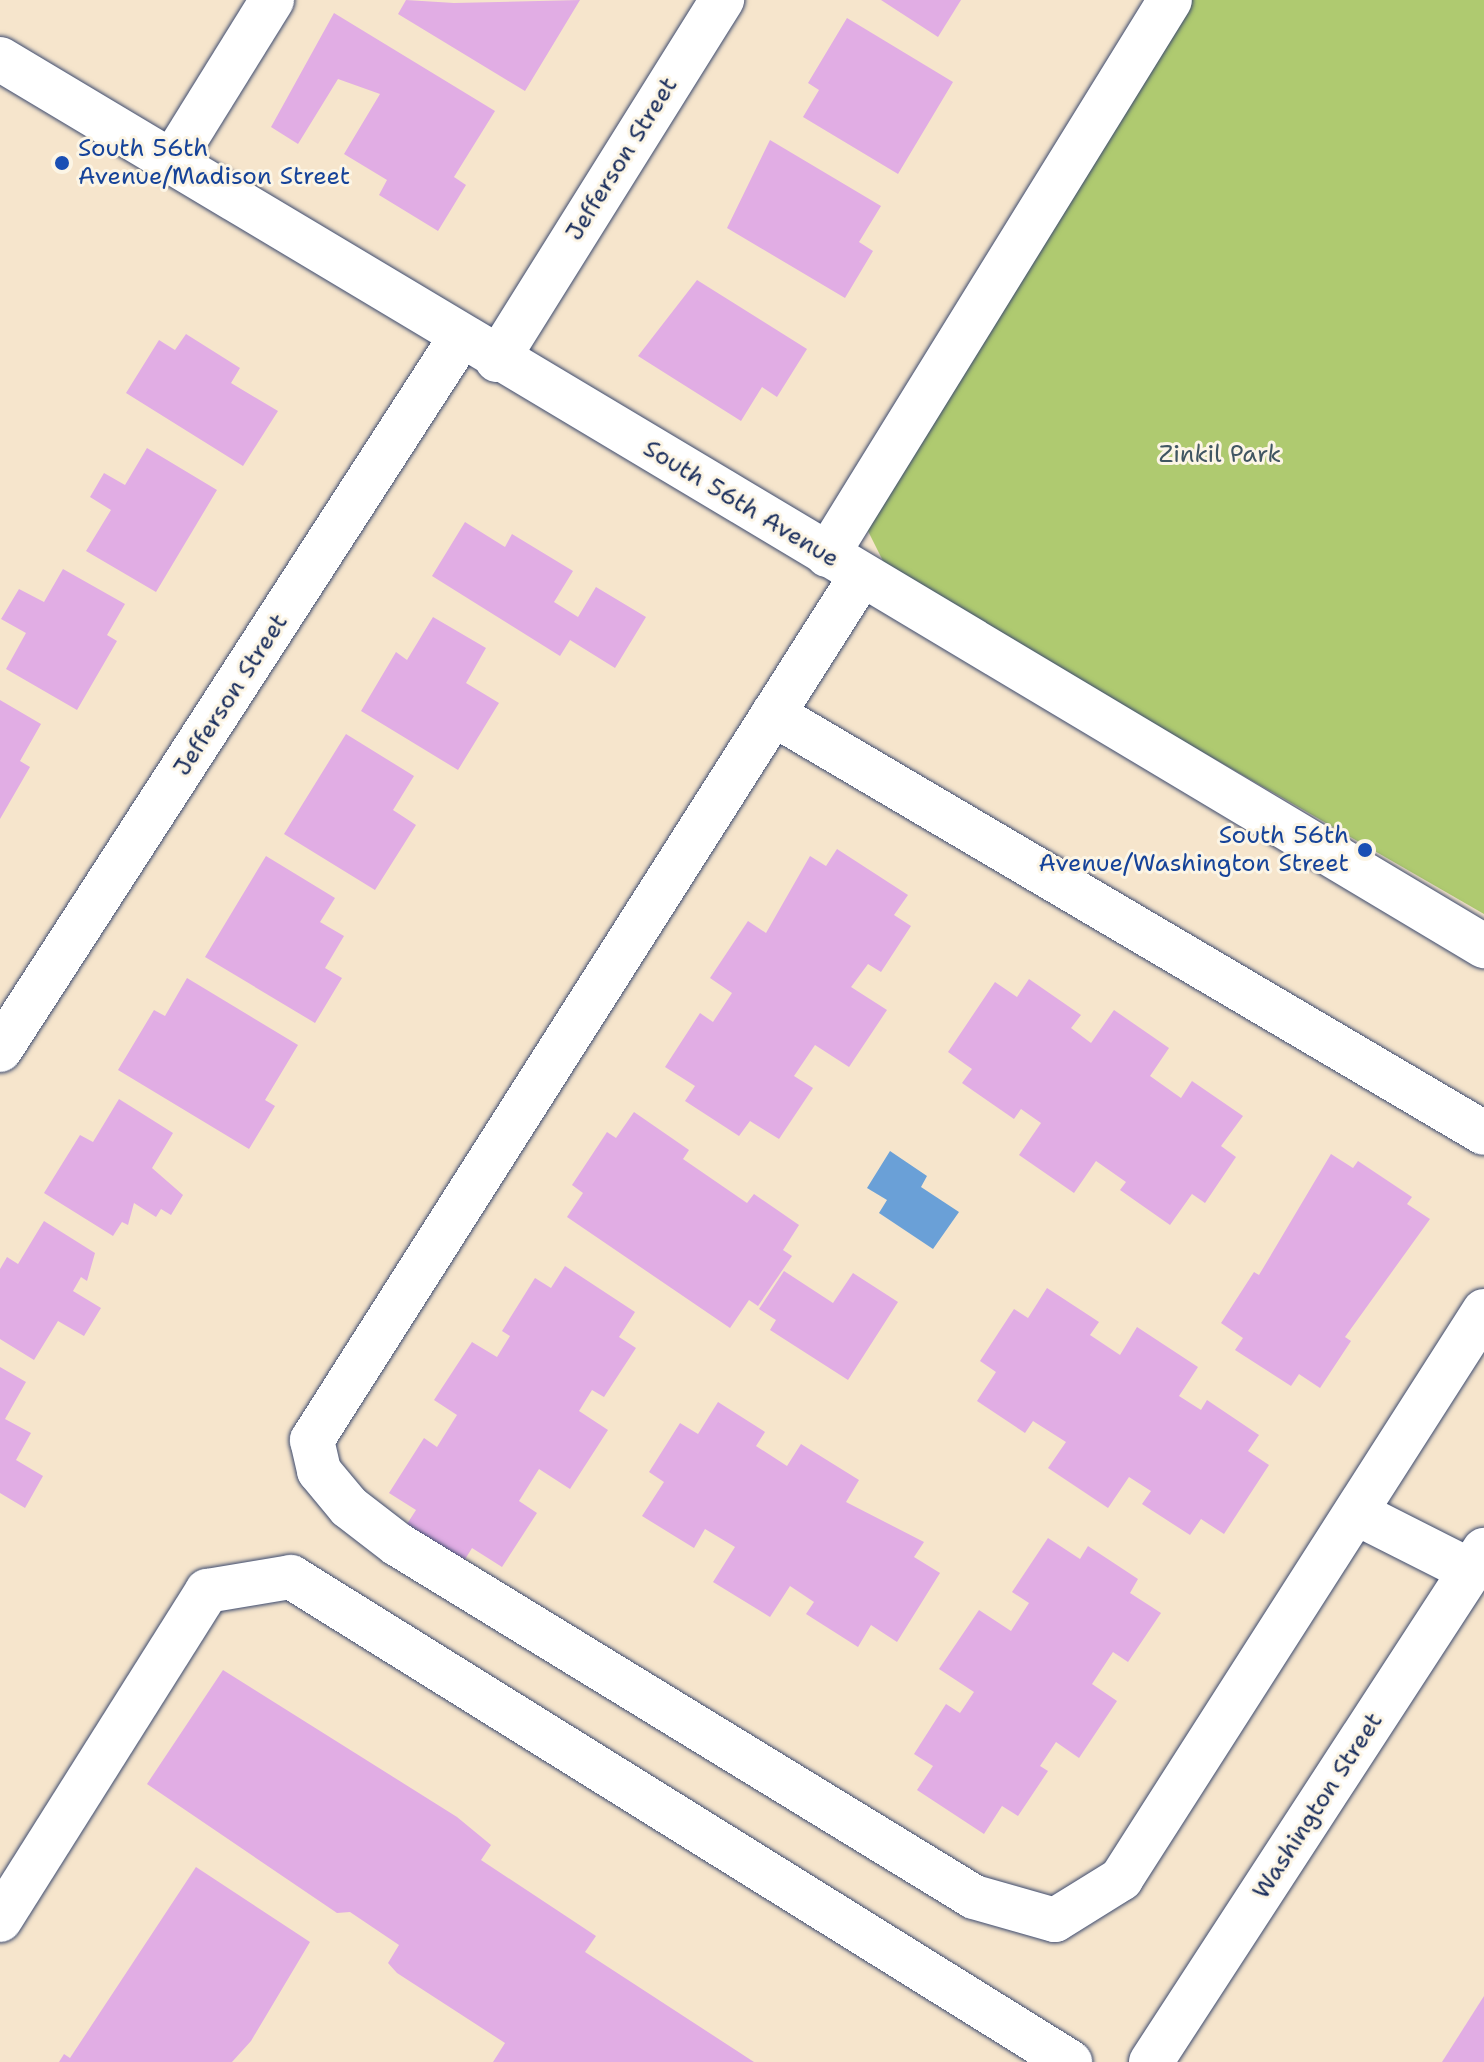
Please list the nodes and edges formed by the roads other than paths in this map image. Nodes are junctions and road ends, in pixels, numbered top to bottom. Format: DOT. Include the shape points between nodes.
graph roads {
  1 [pos="272,0"];
  2 [pos="722,0"];
  3 [pos="1170,0"];
  4 [pos="0,59"];
  5 [pos="171,163"];
  6 [pos="460,338"];
  7 [pos="497,360"];
  8 [pos="844,565"];
  9 [pos="773,714"];
  10 [pos="1484,946"];
  11 [pos="0,1050"];
  12 [pos="1484,1133"];
  13 [pos="1484,1311"];
  14 [pos="1356,1513"];
  15 [pos="1477,1560"];
  16 [pos="0,1920"];
  17 [pos="1070,2062"];
  18 [pos="1151,2062"];
  1 -- 5 [label="street"];
  2 -- 7 [label="street, Jefferson Street"];
  3 -- 8 [label="street"];
  4 -- 5 [label="street, South 56th Avenue"];
  5 -- 6 [label="street, South 56th Avenue"];
  6 -- 7 [label="street, South 56th Avenue"];
  6 -- 11 [label="street, Jefferson Street"];
  7 -- 8 [label="street, South 56th Avenue"];
  8 -- 9 [label="street"];
  8 -- 10 [label="street, South 56th Avenue"];
  9 -- 12 [label="street"];
  9 -- 14 [label="street" via="312,1440 319,1471 349,1507 397,1544 974,1897 1055,1920 1121,1879"];
  13 -- 14 [label="street"];
  14 -- 15 [label="street"];
  15 -- 18 [label="street, Washington Street"];
  16 -- 17 [label="street" via="207,1591 291,1577"];
}
